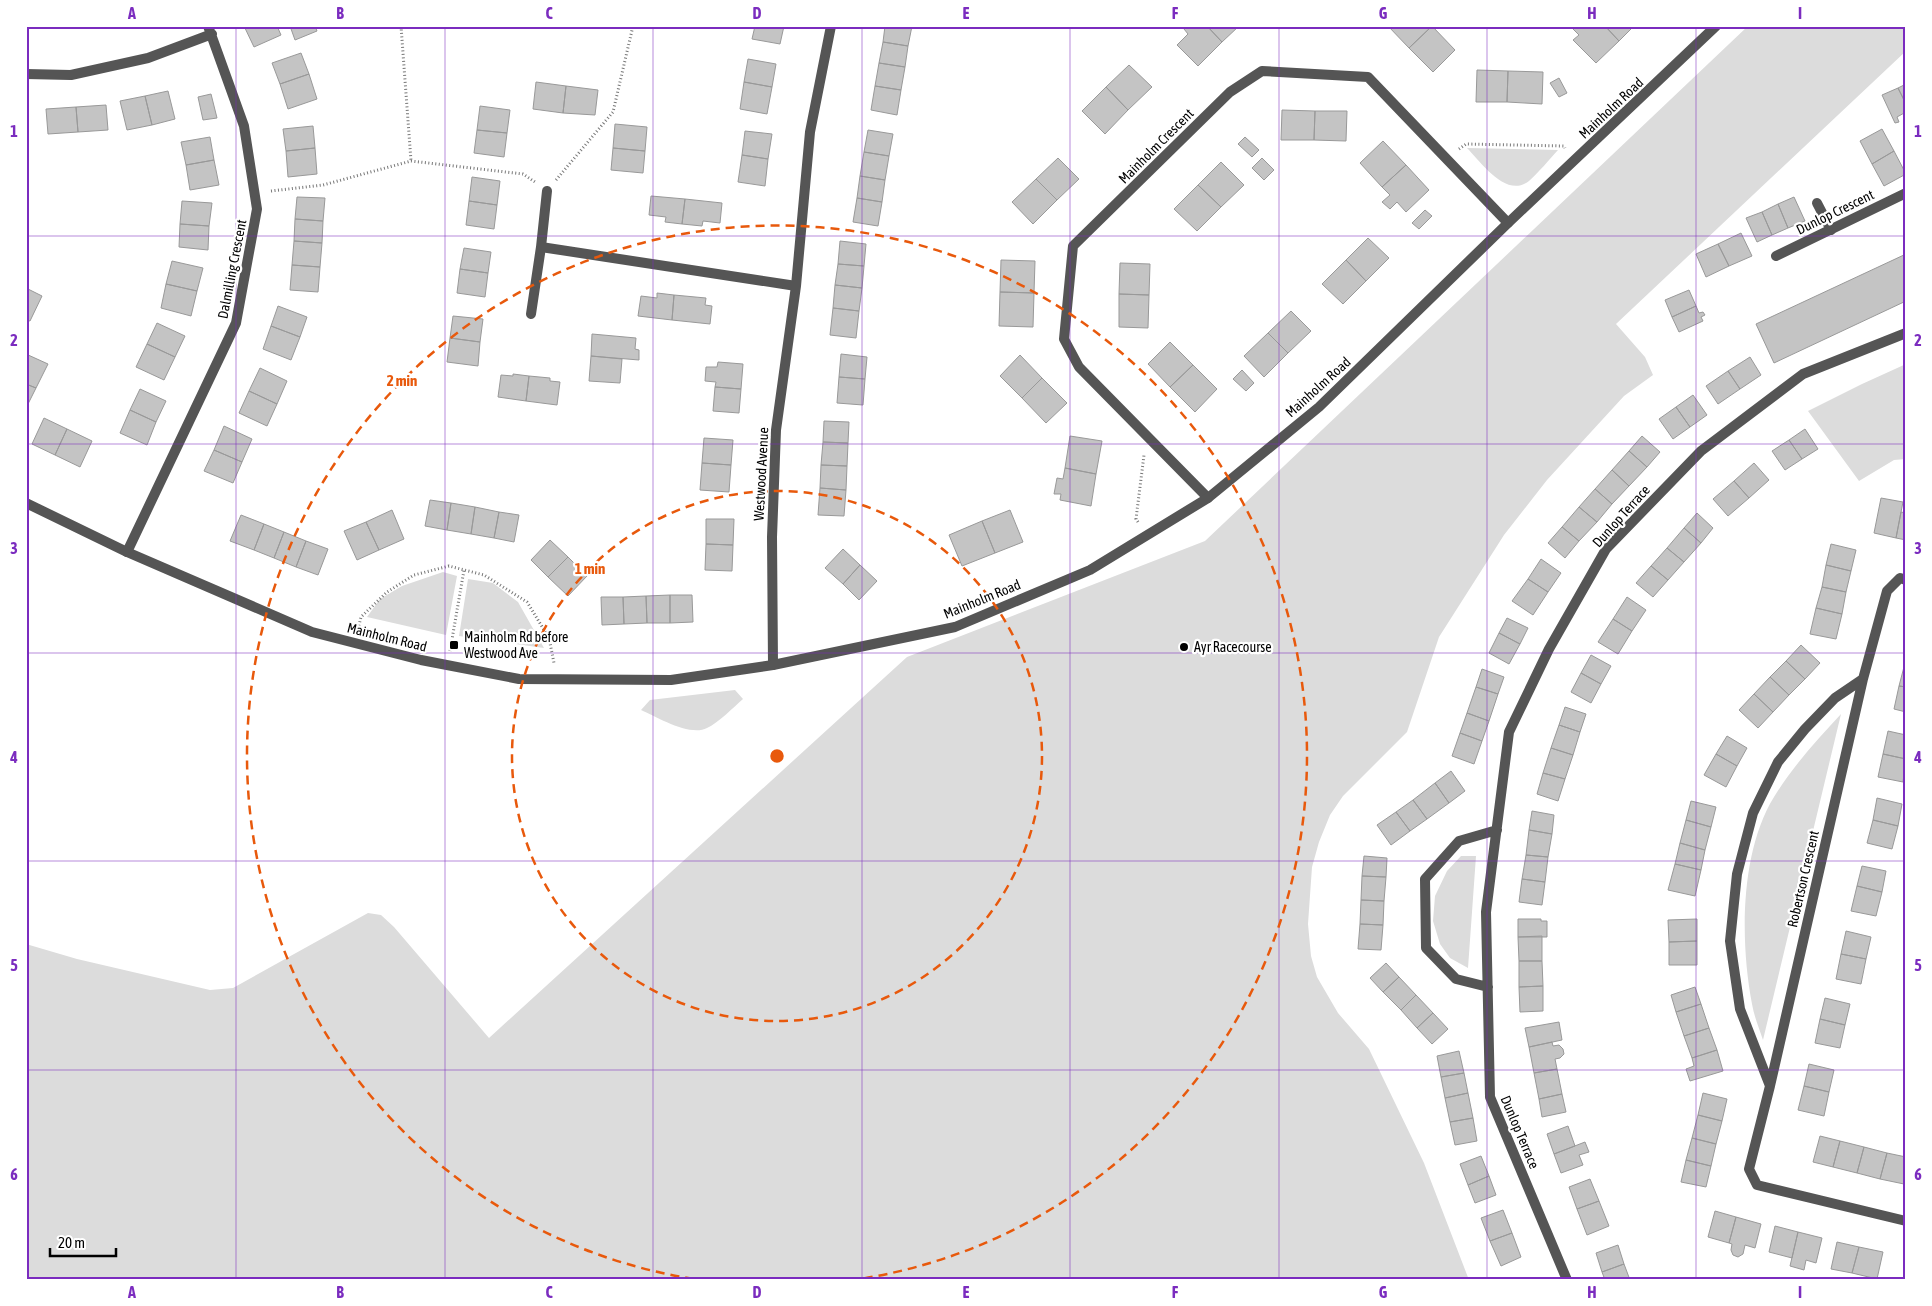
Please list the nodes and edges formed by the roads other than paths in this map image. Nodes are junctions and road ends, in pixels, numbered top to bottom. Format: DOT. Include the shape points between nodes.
graph roads {
  1 [pos="831,26"];
  2 [pos="1713,27"];
  3 [pos="210,30"];
  4 [pos="26,74"];
  5 [pos="546,191"];
  6 [pos="1906,193"];
  7 [pos="1817,203"];
  8 [pos="1508,223"];
  9 [pos="1830,230"];
  10 [pos="542,247"];
  11 [pos="1776,256"];
  12 [pos="796,286"];
  13 [pos="532,314"];
  14 [pos="1906,333"];
  15 [pos="1208,498"];
  16 [pos="26,503"];
  17 [pos="128,552"];
  18 [pos="1906,580"];
  19 [pos="773,665"];
  20 [pos="1863,678"];
  21 [pos="1497,830"];
  22 [pos="1488,987"];
  23 [pos="1770,1086"];
  24 [pos="1906,1221"];
  25 [pos="1567,1280"];
  1 -- 12 [label="street, Westwood Avenue" via="810,132"];
  2 -- 8 [label="street, Mainholm Road"];
  3 -- 4 [label="street, Dalmilling Crescent" via="148,58 71,75"];
  3 -- 17 [label="street, Dalmilling Crescent" via="244,126 257,209 236,323"];
  5 -- 10 [label="street"];
  6 -- 9 [label="street, Dunlop Crescent"];
  7 -- 9 [label="street"];
  8 -- 15 [label="street, Mainholm Road" via="1319,407"];
  8 -- 15 [label="street, Mainholm Crescent" via="1368,77 1262,71 1230,92 1073,246 1064,339 1079,367"];
  9 -- 11 [label="street, Dunlop Crescent"];
  10 -- 12 [label="street"];
  10 -- 13 [label="street"];
  12 -- 19 [label="street, Westwood Avenue" via="776,430 772,537"];
  14 -- 21 [label="street, Dunlop Terrace" via="1804,374 1701,451 1606,549 1549,649 1510,732"];
  15 -- 19 [label="street, Mainholm Road" via="1090,570 955,627"];
  16 -- 17 [label="street, Mainholm Road"];
  17 -- 19 [label="street, Mainholm Road" via="312,632 448,665 519,678 671,680"];
  18 -- 20 [label="street, Robertson Crescent" via="1900,578 1888,591"];
  20 -- 23 [label="street, Robertson Crescent"];
  20 -- 23 [label="street" via="1835,698 1778,762 1753,813 1737,874 1730,942 1740,1010"];
  21 -- 22 [label="street, Dunlop Terrace" via="1486,912"];
  21 -- 22 [label="street" via="1459,841 1424,879 1426,948 1456,978"];
  22 -- 25 [label="street, Dunlop Terrace" via="1490,1097"];
  23 -- 24 [label="street, Robertson Crescent" via="1748,1168 1757,1185"];
}
